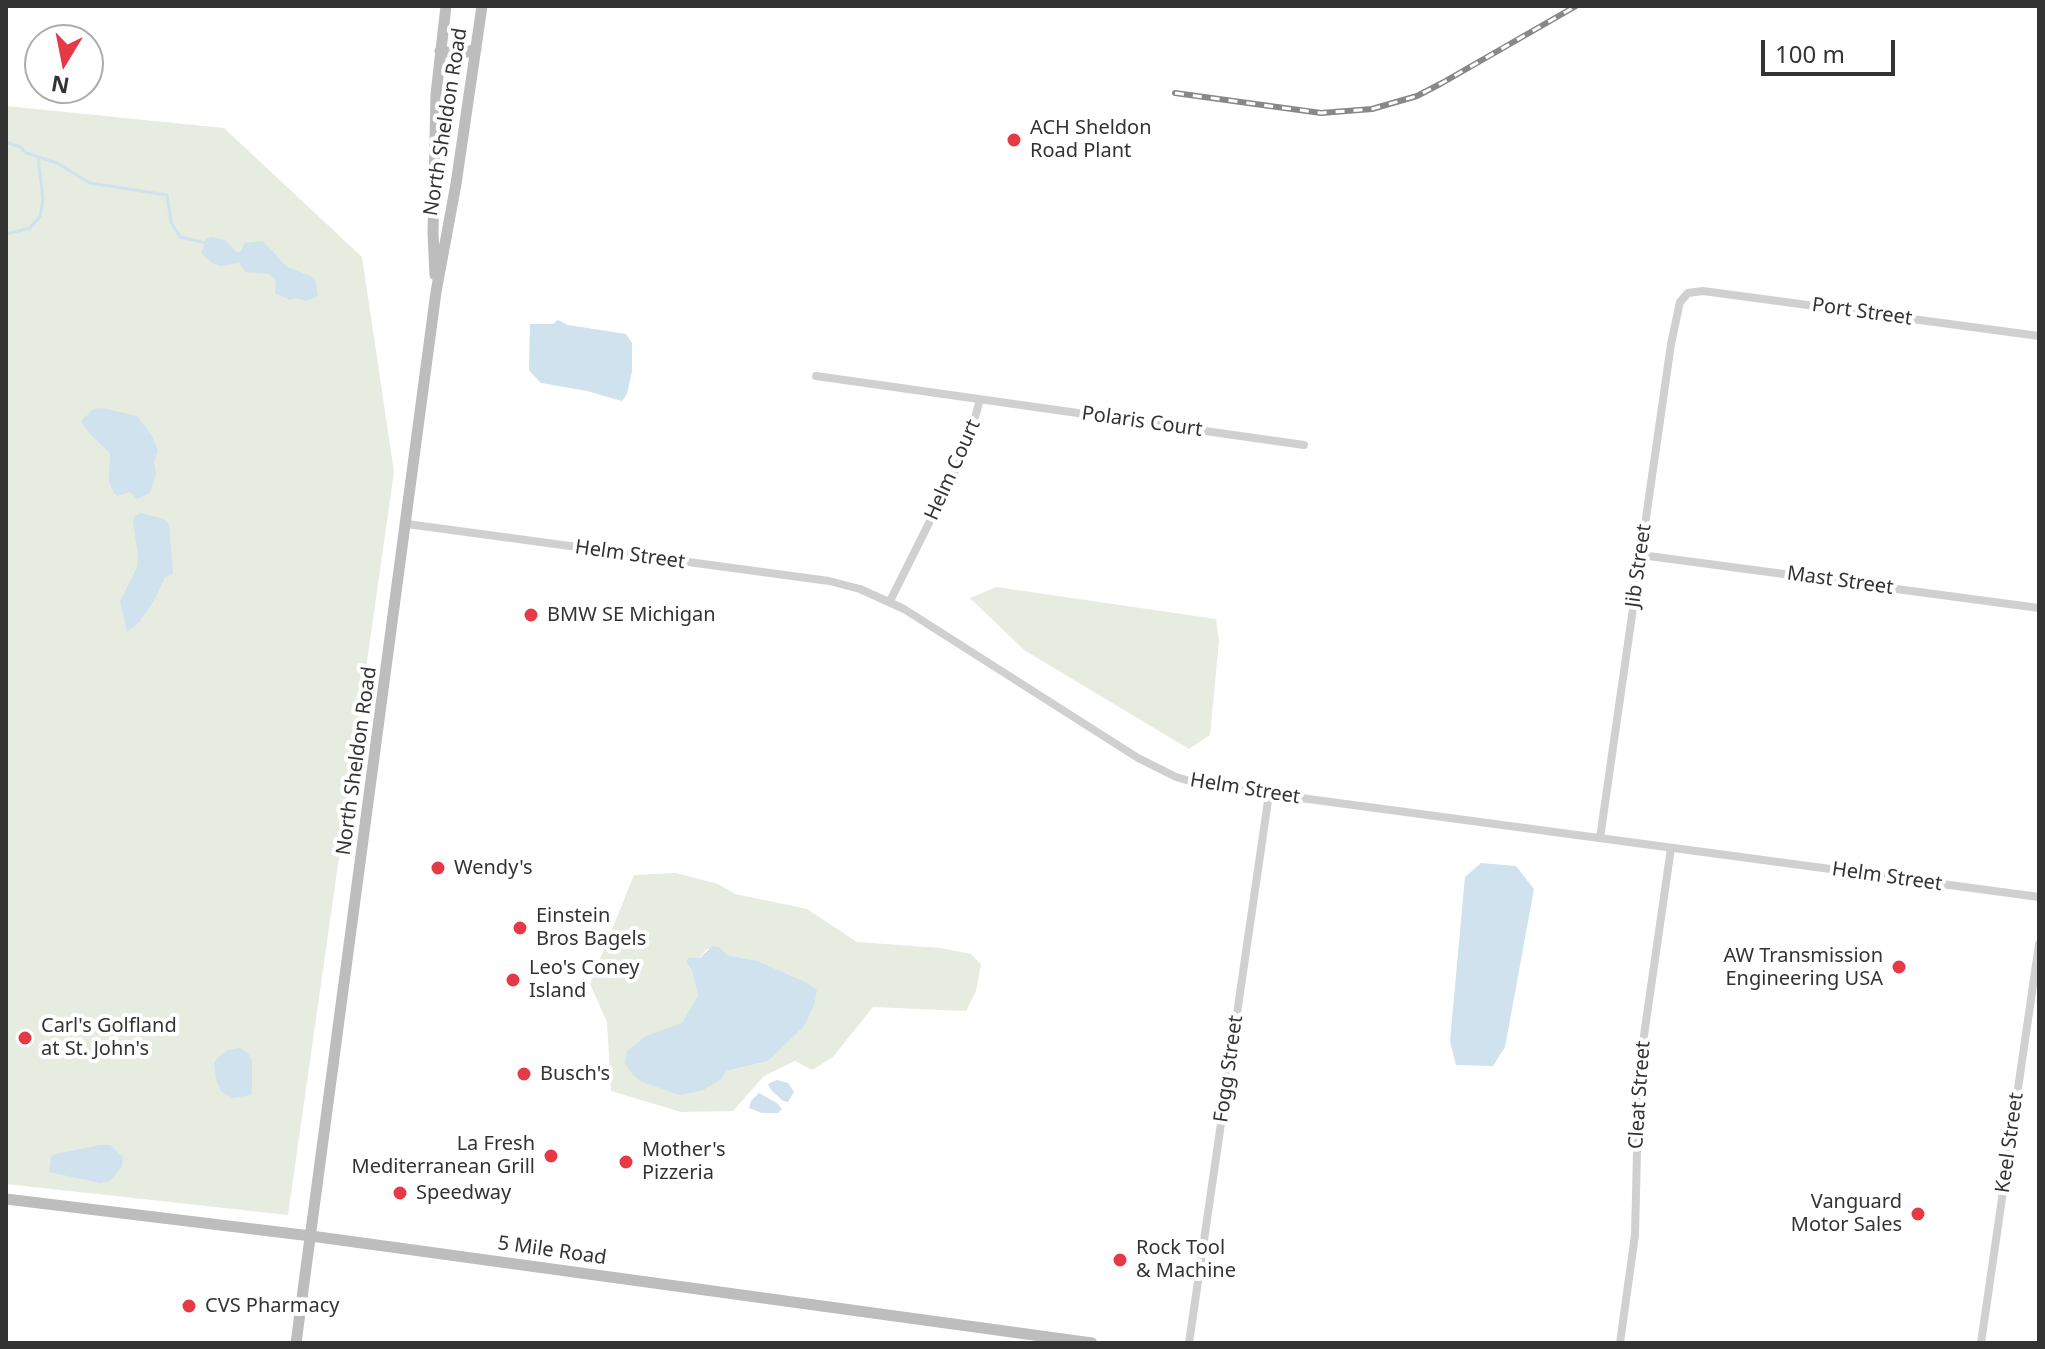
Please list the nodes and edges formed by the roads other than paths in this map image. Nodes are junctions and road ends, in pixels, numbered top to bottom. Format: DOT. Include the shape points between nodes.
graph roads {
  1 [pos="446,6"];
  2 [pos="482,6"];
  3 [pos="476,49"];
  4 [pos="440,51"];
  5 [pos="436,292"];
  6 [pos="1685,296"];
  7 [pos="2039,336"];
  8 [pos="816,376"];
  9 [pos="980,399"];
  10 [pos="1304,445"];
  11 [pos="407,524"];
  12 [pos="1641,555"];
  13 [pos="890,601"];
  14 [pos="2039,608"];
  15 [pos="1269,794"];
  16 [pos="1600,838"];
  17 [pos="1671,848"];
  18 [pos="2039,897"];
  19 [pos="2039,944"];
  20 [pos="6,1199"];
  21 [pos="311,1236"];
  22 [pos="1062,1341"];
  23 [pos="296,1343"];
  24 [pos="1085,1343"];
  25 [pos="1189,1343"];
  26 [pos="1620,1343"];
  27 [pos="1981,1343"];
  1 -- 4 [label="main road, North Sheldon Road"];
  2 -- 3 [label="main road, North Sheldon Road"];
  3 -- 4 [label="main road" via="461,54"];
  3 -- 5 [label="main road, North Sheldon Road"];
  4 -- 5 [label="main road, North Sheldon Road"];
  5 -- 11 [label="main road, North Sheldon Road"];
  6 -- 7 [label="street, Port Street" via="1703,291"];
  6 -- 12 [label="street, Jib Street" via="1677,309"];
  8 -- 9 [label="street, Helm Court"];
  9 -- 10 [label="street, Polaris Court"];
  9 -- 13 [label="street, Helm Court" via="967,447"];
  11 -- 13 [label="street, Helm Street" via="829,581"];
  11 -- 21 [label="main road, North Sheldon Road"];
  12 -- 14 [label="street, Mast Street"];
  12 -- 16 [label="street, Jib Street"];
  13 -- 15 [label="street, Helm Street" via="1154,768 1204,785"];
  15 -- 16 [label="street, Helm Street"];
  15 -- 25 [label="street, Fogg Street"];
  16 -- 17 [label="street, Helm Street"];
  17 -- 18 [label="street, Helm Street"];
  17 -- 26 [label="street, Cleat Street" via="1639,1070 1635,1235"];
  19 -- 27 [label="street, Keel Street"];
  20 -- 21 [label="main road, 5 Mile Road"];
  21 -- 22 [label="main road, 5 Mile Road"];
  21 -- 23 [label="main road, North Sheldon Road"];
  22 -- 24 [label="main road, 5 Mile Road"];
}
